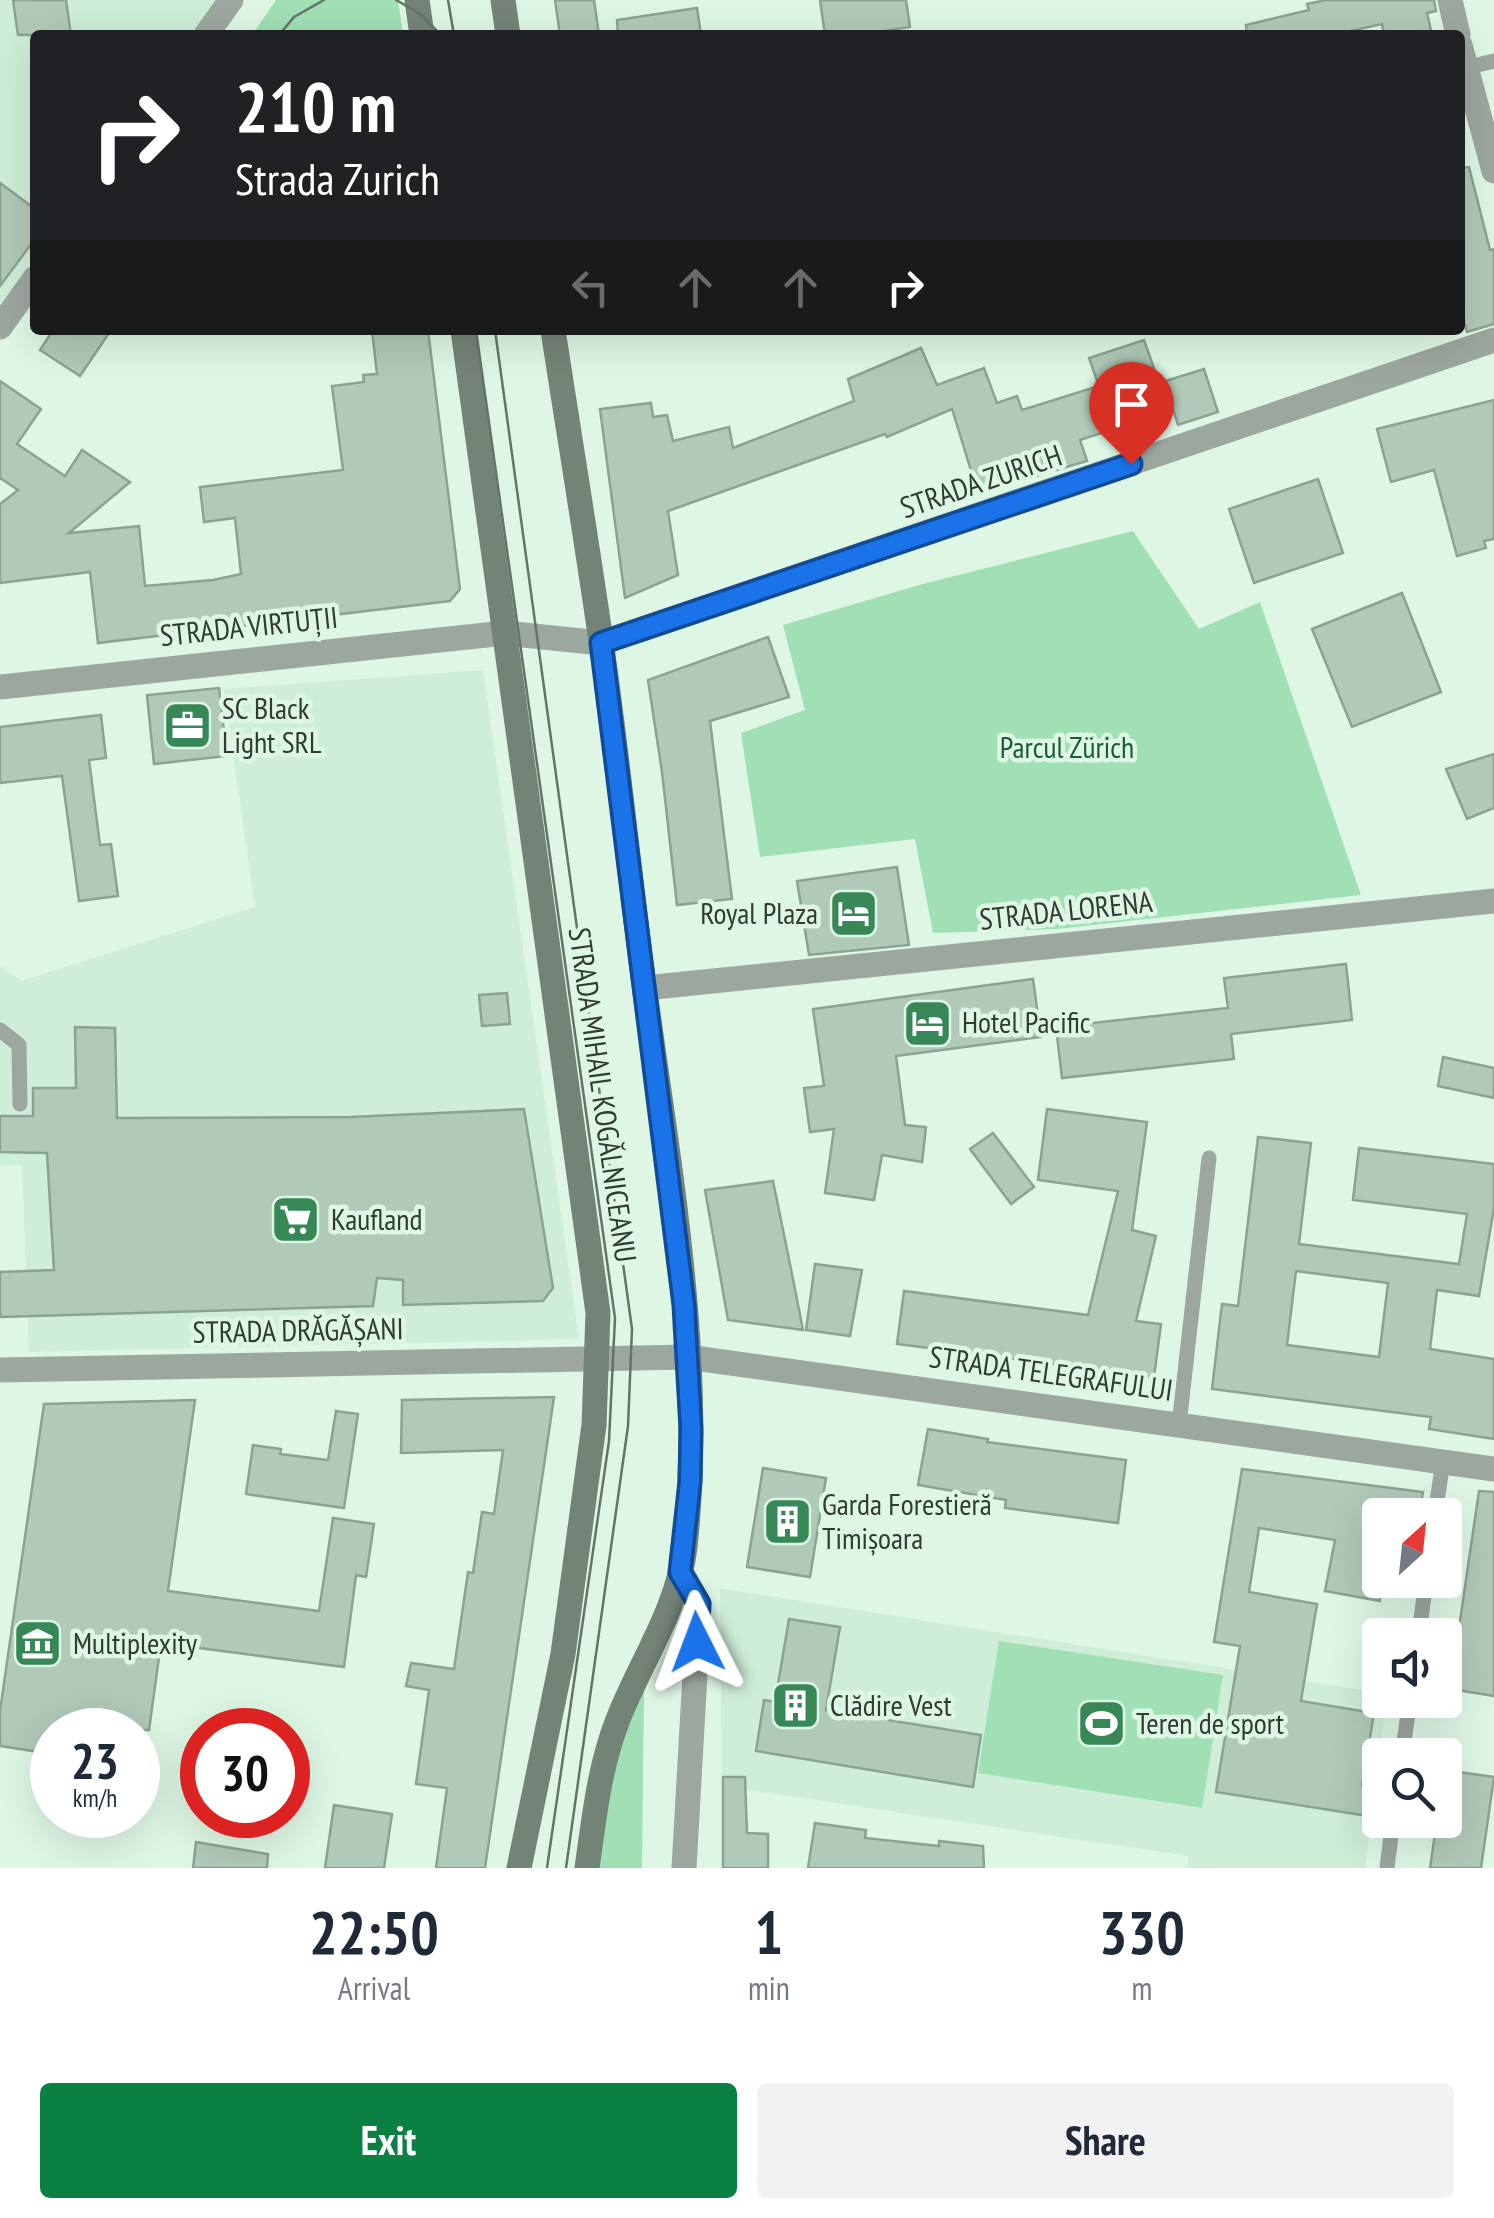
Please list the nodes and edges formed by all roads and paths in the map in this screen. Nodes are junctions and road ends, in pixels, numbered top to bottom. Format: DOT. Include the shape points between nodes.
graph roads {
  1 [pos="231,0"];
  2 [pos="417,0"];
  3 [pos="503,0"];
  4 [pos="1450,0"];
  5 [pos="210,30"];
  6 [pos="421,30"];
  7 [pos="507,30"];
  8 [pos="1457,30"];
  9 [pos="1465,56"];
  10 [pos="1494,60"];
  11 [pos="1465,67"];
  12 [pos="1494,171"];
  13 [pos="30,285"];
  14 [pos="0,327"];
  15 [pos="464,335"];
  16 [pos="553,335"];
  17 [pos="1494,340"];
  18 [pos="505,633"];
  19 [pos="601,643"];
  20 [pos="0,686"];
  21 [pos="1494,901"];
  22 [pos="645,988"];
  23 [pos="0,1030"];
  24 [pos="20,1104"];
  25 [pos="1209,1158"];
  26 [pos="598,1357"];
  27 [pos="687,1357"];
  28 [pos="0,1370"];
  29 [pos="1179,1425"];
  30 [pos="1442,1461"];
  31 [pos="1494,1469"];
  32 [pos="1437,1498"];
  33 [pos="680,1572"];
  34 [pos="1391,1838"];
  35 [pos="520,1868"];
  36 [pos="586,1868"];
  37 [pos="684,1868"];
  38 [pos="1387,1868"];
  1 -- 5 [label="street"];
  2 -- 6 [label="street"];
  3 -- 7 [label="street"];
  4 -- 8 [label="street"];
  9 -- 10 [label="lane"];
  11 -- 12 [label="street"];
  13 -- 14 [label="street"];
  15 -- 18 [label="street, STRADA MIHAIL KOGĂLNICEANU"];
  16 -- 19 [label="street, STRADA MIHAIL KOGĂLNICEANU"];
  17 -- 19 [label="street, STRADA ZURICH"];
  18 -- 19 [label="street, STRADA VIRTUȚII"];
  18 -- 20 [label="street, STRADA VIRTUȚII"];
  18 -- 26 [label="street, STRADA MIHAIL KOGĂLNICEANU" via="596,1289"];
  19 -- 22 [label="street, STRADA MIHAIL KOGĂLNICEANU"];
  21 -- 22 [label="street, STRADA LORENA"];
  22 -- 27 [label="street, STRADA MIHAIL KOGĂLNICEANU"];
  23 -- 24 [label="lane" via="19,1044"];
  25 -- 29 [label="lane"];
  26 -- 27 [label="street, STRADA TELEGRAFULUI"];
  26 -- 28 [label="street, STRADA DRĂGĂȘANI"];
  26 -- 35 [label="street, STRADA MIHAIL KOGĂLNICEANU" via="564,1654"];
  27 -- 29 [label="street, STRADA TELEGRAFULUI"];
  27 -- 33 [label="street, STRADA MIHAIL KOGĂLNICEANU" via="690,1482"];
  29 -- 30 [label="street, STRADA TELEGRAFULUI"];
  30 -- 31 [label="street, STRADA TELEGRAFULUI"];
  30 -- 32 [label="lane"];
  33 -- 36 [label="street, STRADA MIHAIL KOGĂLNICEANU" via="613,1731"];
  33 -- 37 [label="street, STRADA MIHAIL KOGĂLNICEANU" via="699,1604"];
  34 -- 38 [label="lane"];
}
